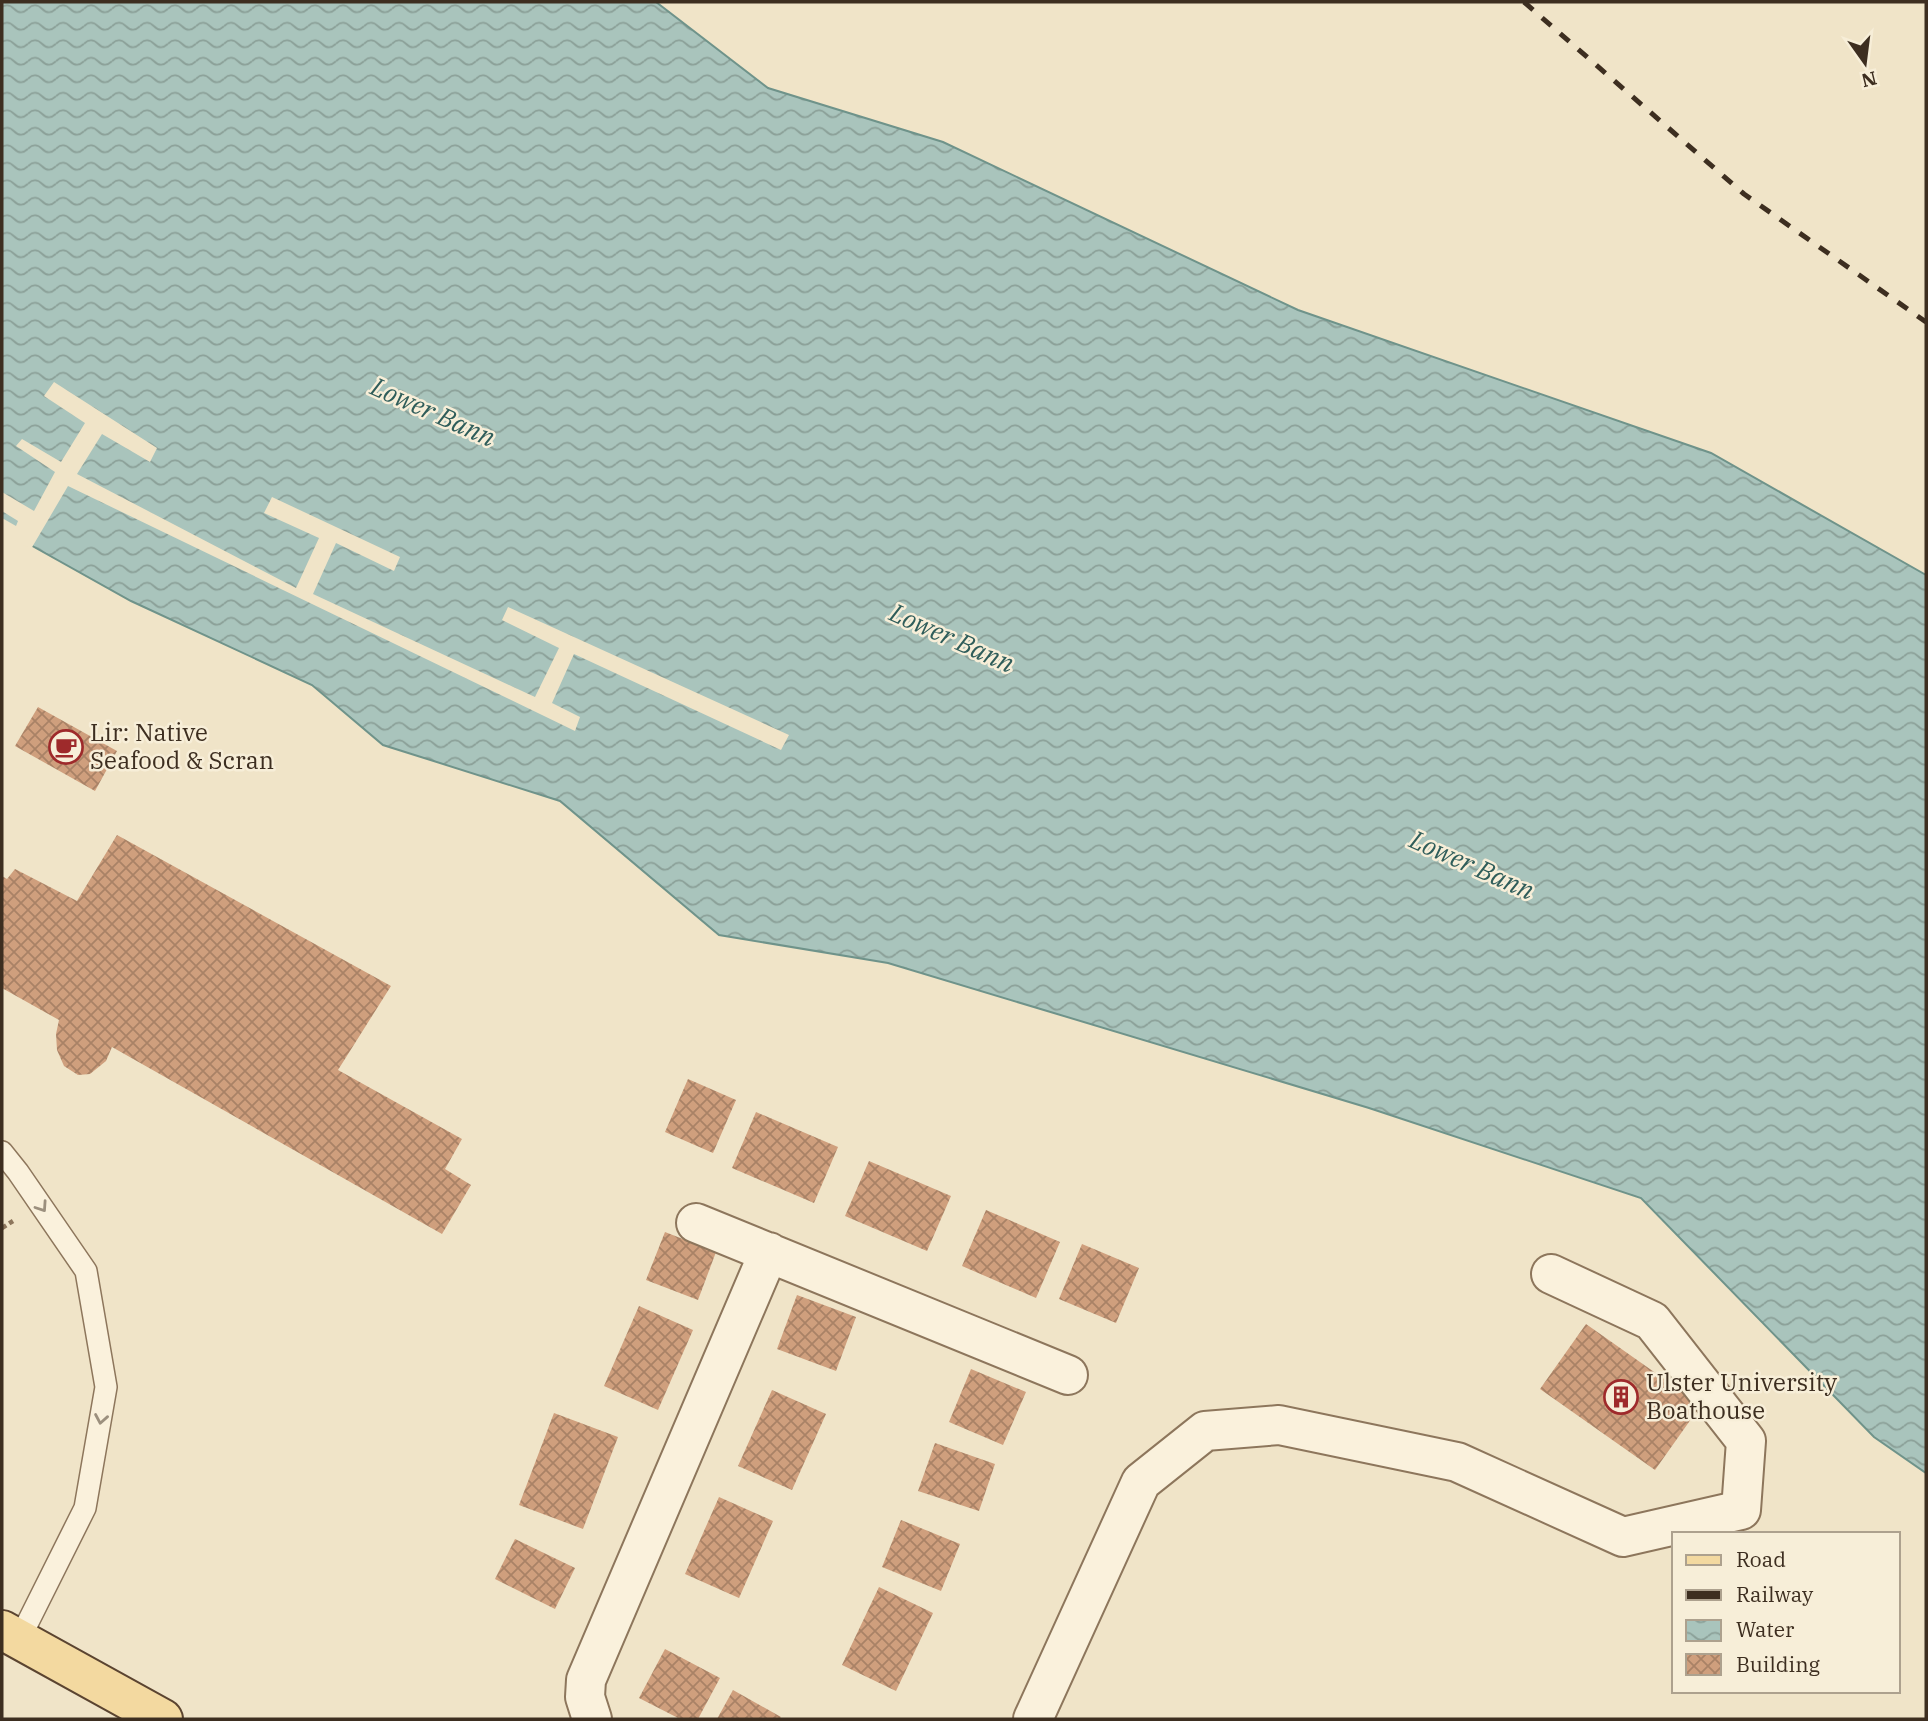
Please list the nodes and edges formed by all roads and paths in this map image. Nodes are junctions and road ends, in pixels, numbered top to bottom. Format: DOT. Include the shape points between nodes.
graph roads {
  1 [pos="2,1153"];
  2 [pos="696,1223"];
  3 [pos="769,1252"];
  4 [pos="1551,1275"];
  5 [pos="1068,1375"];
  6 [pos="10,1635"];
  7 [pos="163,1719"];
  8 [pos="592,1719"];
  9 [pos="1033,1719"];
  1 -- 6 [label="lane, one-way" via="86,1271 106,1387 85,1508"];
  2 -- 3 [label="street"];
  3 -- 5 [label="street"];
  3 -- 8 [label="street" via="586,1680 585,1697"];
  4 -- 9 [label="street" via="1652,1321 1746,1441 1741,1510 1623,1537 1457,1462 1279,1425 1205,1431 1142,1482"];
  6 -- 7 [label="main road"];
}
